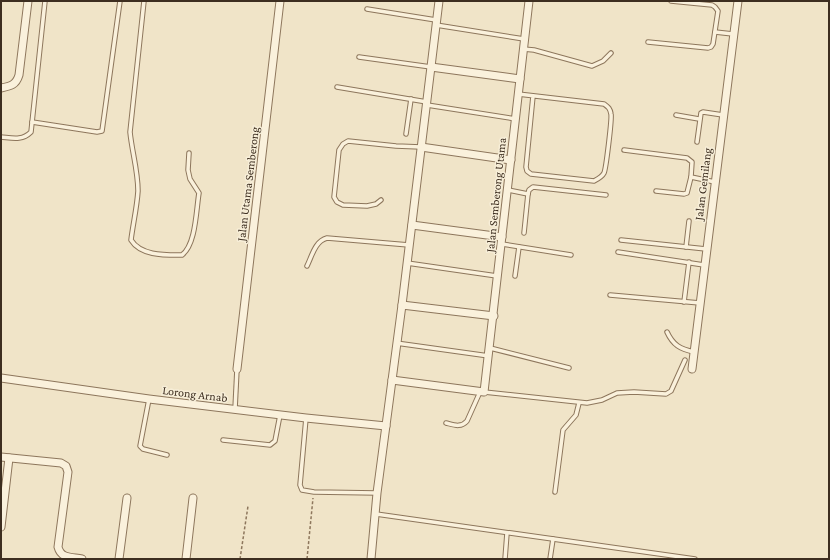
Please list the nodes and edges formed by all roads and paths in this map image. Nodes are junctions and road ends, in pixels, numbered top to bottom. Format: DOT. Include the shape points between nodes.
graph roads {
  1 [pos="28,1"];
  2 [pos="45,1"];
  3 [pos="120,1"];
  4 [pos="144,1"];
  5 [pos="280,1"];
  6 [pos="439,1"];
  7 [pos="529,1"];
  8 [pos="672,1"];
  9 [pos="738,1"];
  10 [pos="367,9"];
  11 [pos="436,22"];
  12 [pos="714,32"];
  13 [pos="734,34"];
  14 [pos="524,39"];
  15 [pos="648,42"];
  16 [pos="523,50"];
  17 [pos="610,53"];
  18 [pos="359,57"];
  19 [pos="431,66"];
  20 [pos="520,79"];
  21 [pos="337,87"];
  22 [pos="1,88"];
  23 [pos="518,94"];
  24 [pos="533,96"];
  25 [pos="411,99"];
  26 [pos="427,103"];
  27 [pos="676,115"];
  28 [pos="723,115"];
  29 [pos="516,119"];
  30 [pos="699,120"];
  31 [pos="32,122"];
  32 [pos="406,134"];
  33 [pos="1,137"];
  34 [pos="696,142"];
  35 [pos="421,147"];
  36 [pos="624,150"];
  37 [pos="189,153"];
  38 [pos="511,160"];
  39 [pos="690,177"];
  40 [pos="715,182"];
  41 [pos="508,190"];
  42 [pos="656,191"];
  43 [pos="528,194"];
  44 [pos="606,195"];
  45 [pos="381,200"];
  46 [pos="689,221"];
  47 [pos="412,225"];
  48 [pos="524,233"];
  49 [pos="502,240"];
  50 [pos="621,240"];
  51 [pos="409,245"];
  52 [pos="519,247"];
  53 [pos="686,247"];
  54 [pos="706,249"];
  55 [pos="618,252"];
  56 [pos="571,255"];
  57 [pos="689,262"];
  58 [pos="407,263"];
  59 [pos="704,264"];
  60 [pos="307,266"];
  61 [pos="498,276"];
  62 [pos="516,276"];
  63 [pos="610,295"];
  64 [pos="684,302"];
  65 [pos="700,303"];
  66 [pos="402,305"];
  67 [pos="494,316"];
  68 [pos="666,332"];
  69 [pos="396,343"];
  70 [pos="490,352"];
  71 [pos="694,352"];
  72 [pos="685,360"];
  73 [pos="569,368"];
  74 [pos="237,369"];
  75 [pos="692,369"];
  76 [pos="1,378"];
  77 [pos="392,380"];
  78 [pos="482,392"];
  79 [pos="149,400"];
  80 [pos="579,403"];
  81 [pos="235,410"];
  82 [pos="280,415"];
  83 [pos="306,418"];
  84 [pos="446,423"];
  85 [pos="386,426"];
  86 [pos="223,440"];
  87 [pos="167,455"];
  88 [pos="1,457"];
  89 [pos="9,458"];
  90 [pos="314,492"];
  91 [pos="555,492"];
  92 [pos="378,493"];
  93 [pos="127,498"];
  94 [pos="193,498"];
  95 [pos="248,506"];
  96 [pos="376,514"];
  97 [pos="1,527"];
  98 [pos="507,533"];
  99 [pos="553,539"];
  100 [pos="664,557"];
  101 [pos="82,559"];
  102 [pos="119,559"];
  103 [pos="186,559"];
  104 [pos="240,559"];
  105 [pos="307,559"];
  106 [pos="370,559"];
  107 [pos="506,559"];
  108 [pos="550,559"];
  109 [pos="695,559"];
  1 -- 22 [label="street" via="19,75 12,86"];
  2 -- 31 [label="lane"];
  3 -- 31 [label="lane" via="102,131"];
  4 -- 37 [label="lane" via="130,132 138,192 131,240 140,250 164,255 182,255 188,251 199,193 190,179"];
  5 -- 74 [label="street, Jalan Utama Semberong"];
  6 -- 11 [label="street"];
  7 -- 14 [label="street, Jalan Semberong Utama"];
  8 -- 12 [label="lane" via="715,7 718,11"];
  9 -- 13 [label="street, Jalan Gemilang"];
  10 -- 11 [label="lane"];
  11 -- 14 [label="lane"];
  11 -- 19 [label="street"];
  12 -- 13 [label="lane"];
  12 -- 15 [label="lane" via="713,44 708,48"];
  13 -- 28 [label="street, Jalan Gemilang"];
  14 -- 16 [label="street, Jalan Semberong Utama"];
  16 -- 17 [label="lane" via="534,50 592,66 603,61"];
  16 -- 20 [label="street, Jalan Semberong Utama"];
  18 -- 19 [label="lane"];
  19 -- 20 [label="street"];
  19 -- 26 [label="street"];
  20 -- 23 [label="street, Jalan Semberong Utama"];
  21 -- 25 [label="lane"];
  23 -- 24 [label="lane"];
  23 -- 29 [label="street, Jalan Semberong Utama"];
  24 -- 24 [label="lane" via="604,104 609,108 611,116 608,147 604,174 600,178 594,181 531,174 527,171"];
  25 -- 26 [label="lane"];
  25 -- 32 [label="lane"];
  26 -- 29 [label="lane"];
  26 -- 35 [label="street"];
  27 -- 30 [label="lane"];
  28 -- 30 [label="lane" via="703,112"];
  28 -- 40 [label="street, Jalan Gemilang"];
  29 -- 38 [label="street, Jalan Semberong Utama"];
  30 -- 34 [label="lane"];
  31 -- 33 [label="lane" via="31,132 27,136 20,139"];
  35 -- 38 [label="street"];
  35 -- 45 [label="lane" via="348,141 343,144 339,150 334,197 337,202 343,205 367,206"];
  35 -- 47 [label="street"];
  36 -- 39 [label="lane" via="687,158 692,162"];
  38 -- 41 [label="street, Jalan Semberong Utama"];
  39 -- 40 [label="lane"];
  39 -- 42 [label="lane" via="687,193"];
  40 -- 54 [label="street, Jalan Gemilang"];
  41 -- 43 [label="lane"];
  41 -- 49 [label="street, Jalan Semberong Utama"];
  43 -- 44 [label="lane" via="533,187"];
  43 -- 48 [label="lane"];
  46 -- 53 [label="lane"];
  47 -- 49 [label="street"];
  47 -- 51 [label="street"];
  49 -- 52 [label="lane"];
  49 -- 61 [label="street, Jalan Semberong Utama"];
  50 -- 53 [label="lane"];
  51 -- 58 [label="street"];
  51 -- 60 [label="lane" via="322,239"];
  52 -- 56 [label="lane"];
  52 -- 62 [label="lane"];
  53 -- 54 [label="lane"];
  54 -- 59 [label="street, Jalan Gemilang"];
  55 -- 57 [label="lane"];
  57 -- 59 [label="lane"];
  57 -- 64 [label="lane"];
  58 -- 61 [label="lane"];
  58 -- 66 [label="street"];
  59 -- 65 [label="street, Jalan Gemilang"];
  61 -- 67 [label="street, Jalan Semberong Utama"];
  63 -- 64 [label="lane"];
  64 -- 65 [label="lane"];
  65 -- 71 [label="street, Jalan Gemilang"];
  66 -- 67 [label="street"];
  66 -- 69 [label="street"];
  67 -- 70 [label="street, Jalan Semberong Utama"];
  68 -- 71 [label="lane" via="682,350"];
  69 -- 70 [label="lane"];
  69 -- 77 [label="street"];
  70 -- 73 [label="lane"];
  70 -- 78 [label="street, Jalan Semberong Utama"];
  71 -- 75 [label="street, Jalan Gemilang"];
  72 -- 80 [label="lane" via="669,393 617,393 587,404"];
  74 -- 81 [label="lane"];
  76 -- 79 [label="street, Lorong Arnab"];
  77 -- 78 [label="street"];
  77 -- 85 [label="street"];
  78 -- 80 [label="lane"];
  78 -- 84 [label="lane" via="464,425"];
  79 -- 81 [label="street, Lorong Arnab"];
  79 -- 87 [label="lane" via="140,446"];
  80 -- 91 [label="lane" via="576,415 563,430"];
  81 -- 82 [label="street, Lorong Arnab"];
  82 -- 83 [label="street, Lorong Arnab"];
  82 -- 86 [label="lane" via="275,441 270,445"];
  83 -- 85 [label="street, Lorong Arnab"];
  83 -- 90 [label="lane" via="300,485 302,490"];
  85 -- 92 [label="street"];
  88 -- 89 [label="street"];
  89 -- 97 [label="street"];
  89 -- 101 [label="street" via="61,463 66,466 68,472 58,547 64,556"];
  90 -- 92 [label="lane"];
  90 -- 105 [label="path"];
  92 -- 96 [label="street"];
  93 -- 102 [label="street"];
  94 -- 103 [label="street"];
  95 -- 104 [label="path"];
  96 -- 98 [label="lane"];
  96 -- 106 [label="street"];
  98 -- 99 [label="lane"];
  98 -- 107 [label="lane"];
  99 -- 100 [label="lane"];
  99 -- 108 [label="lane"];
  100 -- 109 [label="lane"];
}
